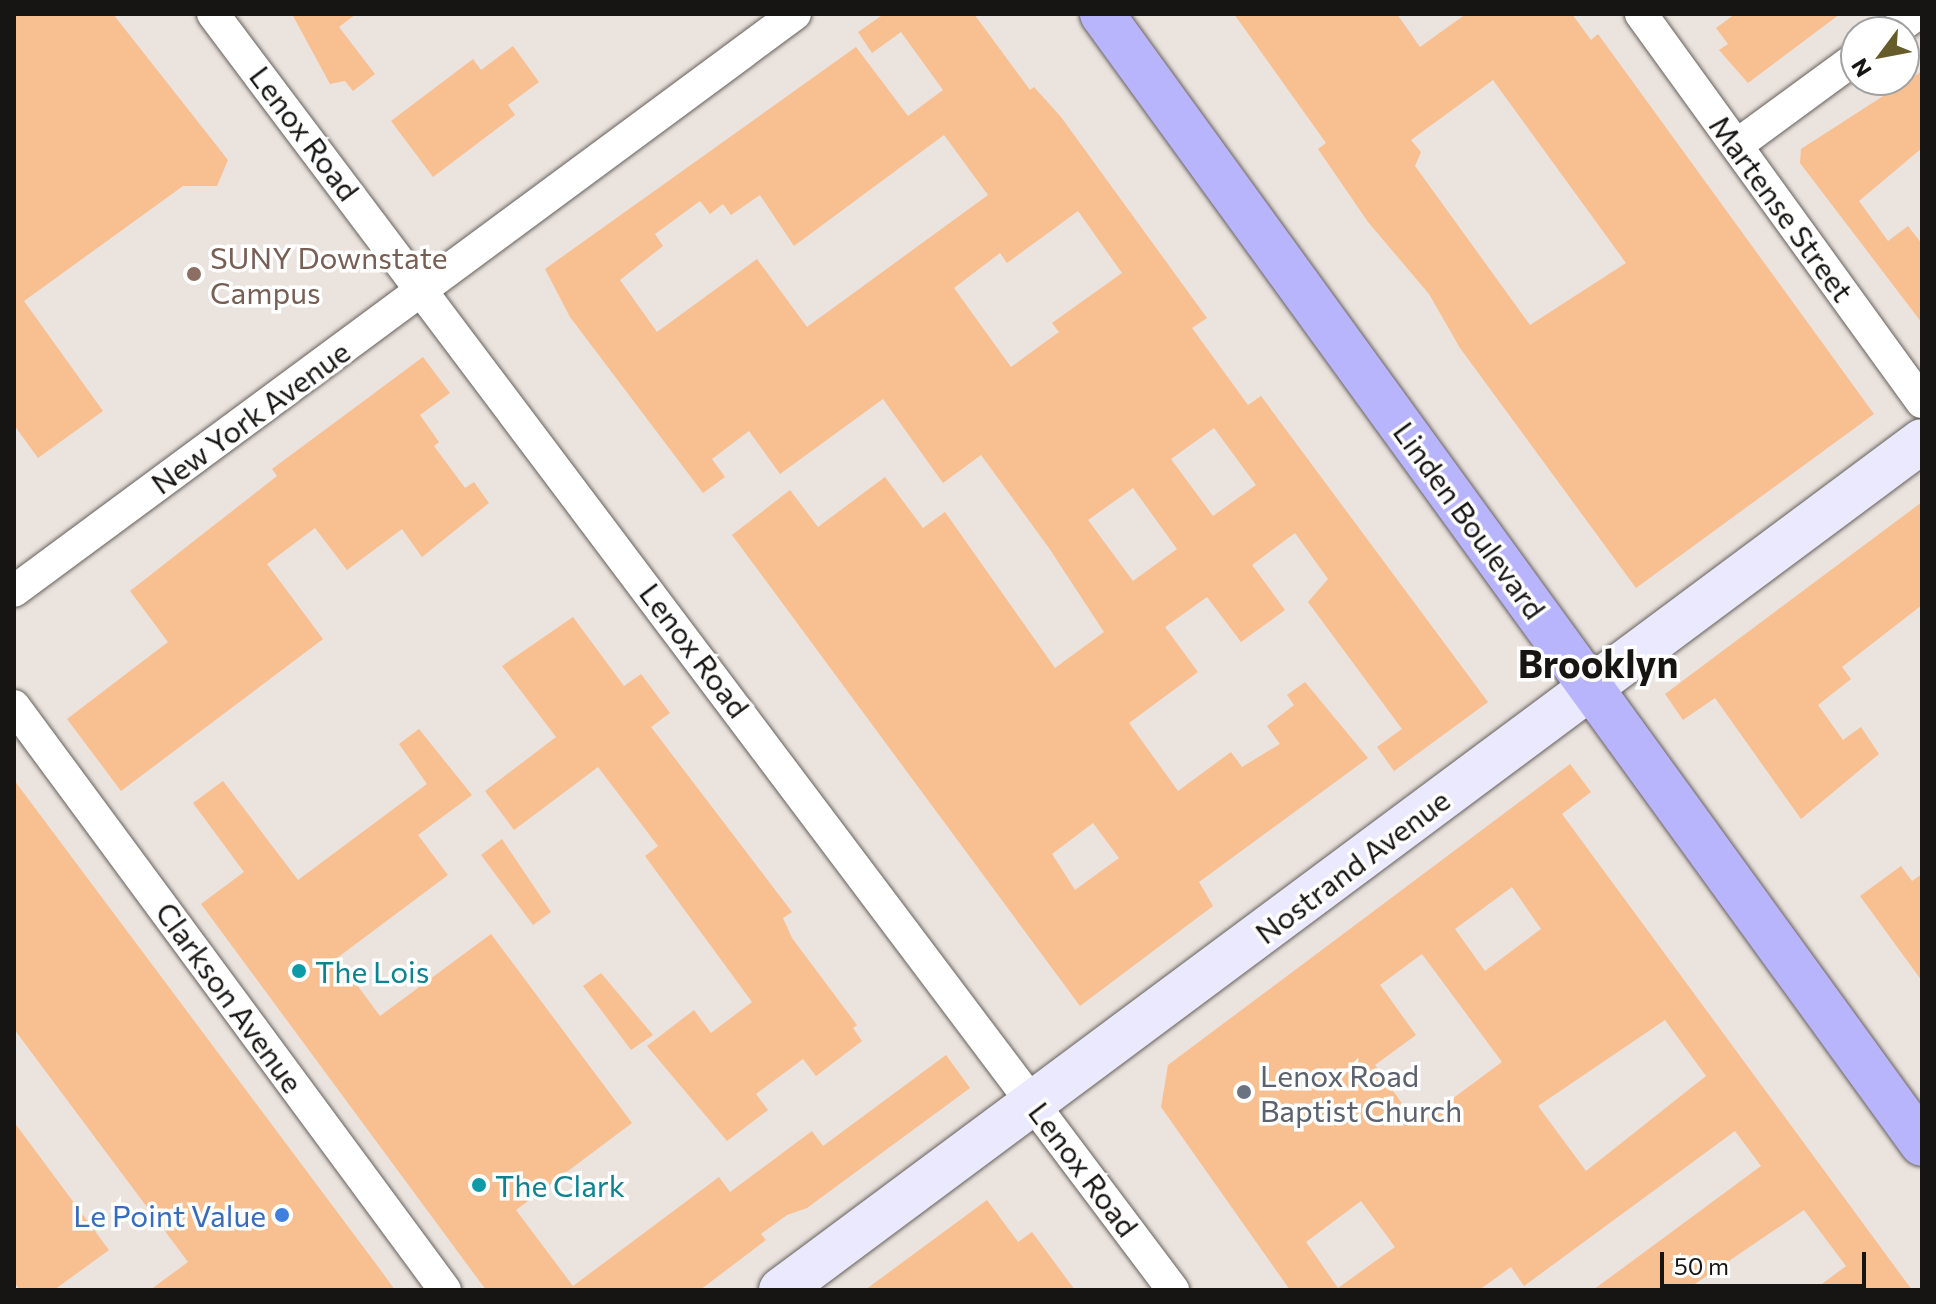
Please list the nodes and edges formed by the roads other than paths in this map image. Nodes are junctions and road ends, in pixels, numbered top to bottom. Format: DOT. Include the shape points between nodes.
graph roads {
  1 [pos="795,14"];
  2 [pos="1102,14"];
  3 [pos="1641,14"];
  4 [pos="218,16"];
  5 [pos="1840,70"];
  6 [pos="1737,145"];
  7 [pos="424,289"];
  8 [pos="1922,402"];
  9 [pos="1922,441"];
  10 [pos="14,591"];
  11 [pos="1591,687"];
  12 [pos="14,706"];
  13 [pos="1034,1102"];
  14 [pos="1922,1144"];
  15 [pos="445,1290"];
  16 [pos="781,1290"];
  17 [pos="1173,1290"];
  1 -- 7 [label="street, New York Avenue"];
  2 -- 11 [label="highway, Linden Boulevard"];
  3 -- 6 [label="street, Martense Street"];
  4 -- 7 [label="street, Lenox Road"];
  5 -- 6 [label="street"];
  6 -- 8 [label="street, Martense Street"];
  7 -- 10 [label="street, New York Avenue"];
  7 -- 13 [label="street, Lenox Road"];
  9 -- 11 [label="main road, Nostrand Avenue"];
  11 -- 13 [label="main road, Nostrand Avenue"];
  11 -- 14 [label="highway, Linden Boulevard"];
  12 -- 15 [label="street, Clarkson Avenue"];
  13 -- 16 [label="main road, Nostrand Avenue"];
  13 -- 17 [label="street, Lenox Road"];
}
